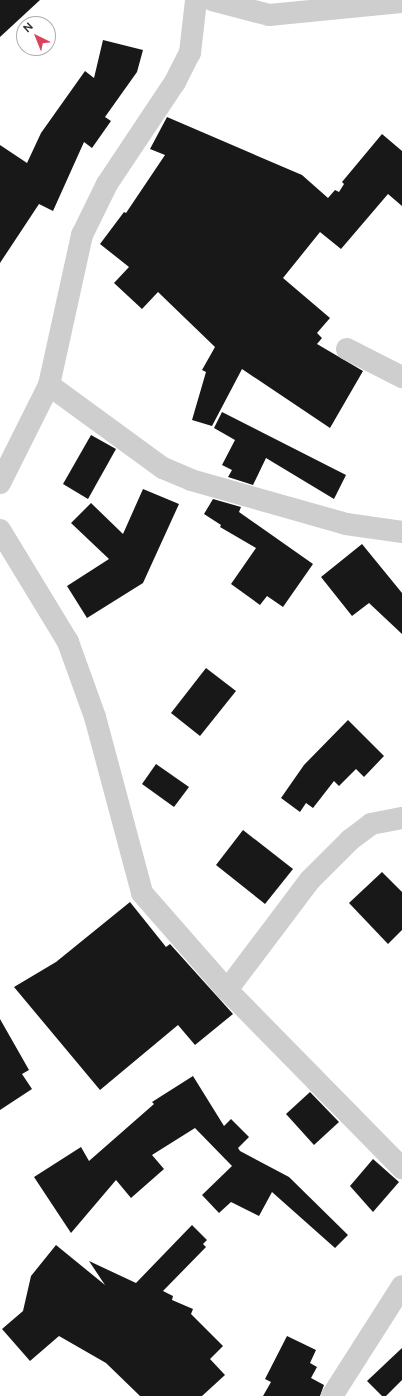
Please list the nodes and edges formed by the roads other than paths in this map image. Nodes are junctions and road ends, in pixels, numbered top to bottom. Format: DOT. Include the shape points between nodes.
graph roads {
  1 [pos="196,0"];
  2 [pos="212,0"];
  3 [pos="402,2"];
  4 [pos="347,349"];
  5 [pos="402,377"];
  6 [pos="50,385"];
  7 [pos="0,483"];
  8 [pos="0,530"];
  9 [pos="402,532"];
  10 [pos="402,818"];
  11 [pos="227,990"];
  12 [pos="401,1162"];
  13 [pos="402,1286"];
  14 [pos="332,1396"];
  1 -- 6 [label="street" via="190,53 174,82 107,184 82,235"];
  2 -- 3 [label="street" via="269,15"];
  4 -- 5 [label="street"];
  6 -- 7 [label="street"];
  6 -- 9 [label="street" via="163,468 191,480 346,524"];
  8 -- 11 [label="street" via="68,642 95,717 142,893"];
  10 -- 11 [label="street" via="371,824 350,840 310,880"];
  11 -- 12 [label="street"];
  13 -- 14 [label="street"];
}
